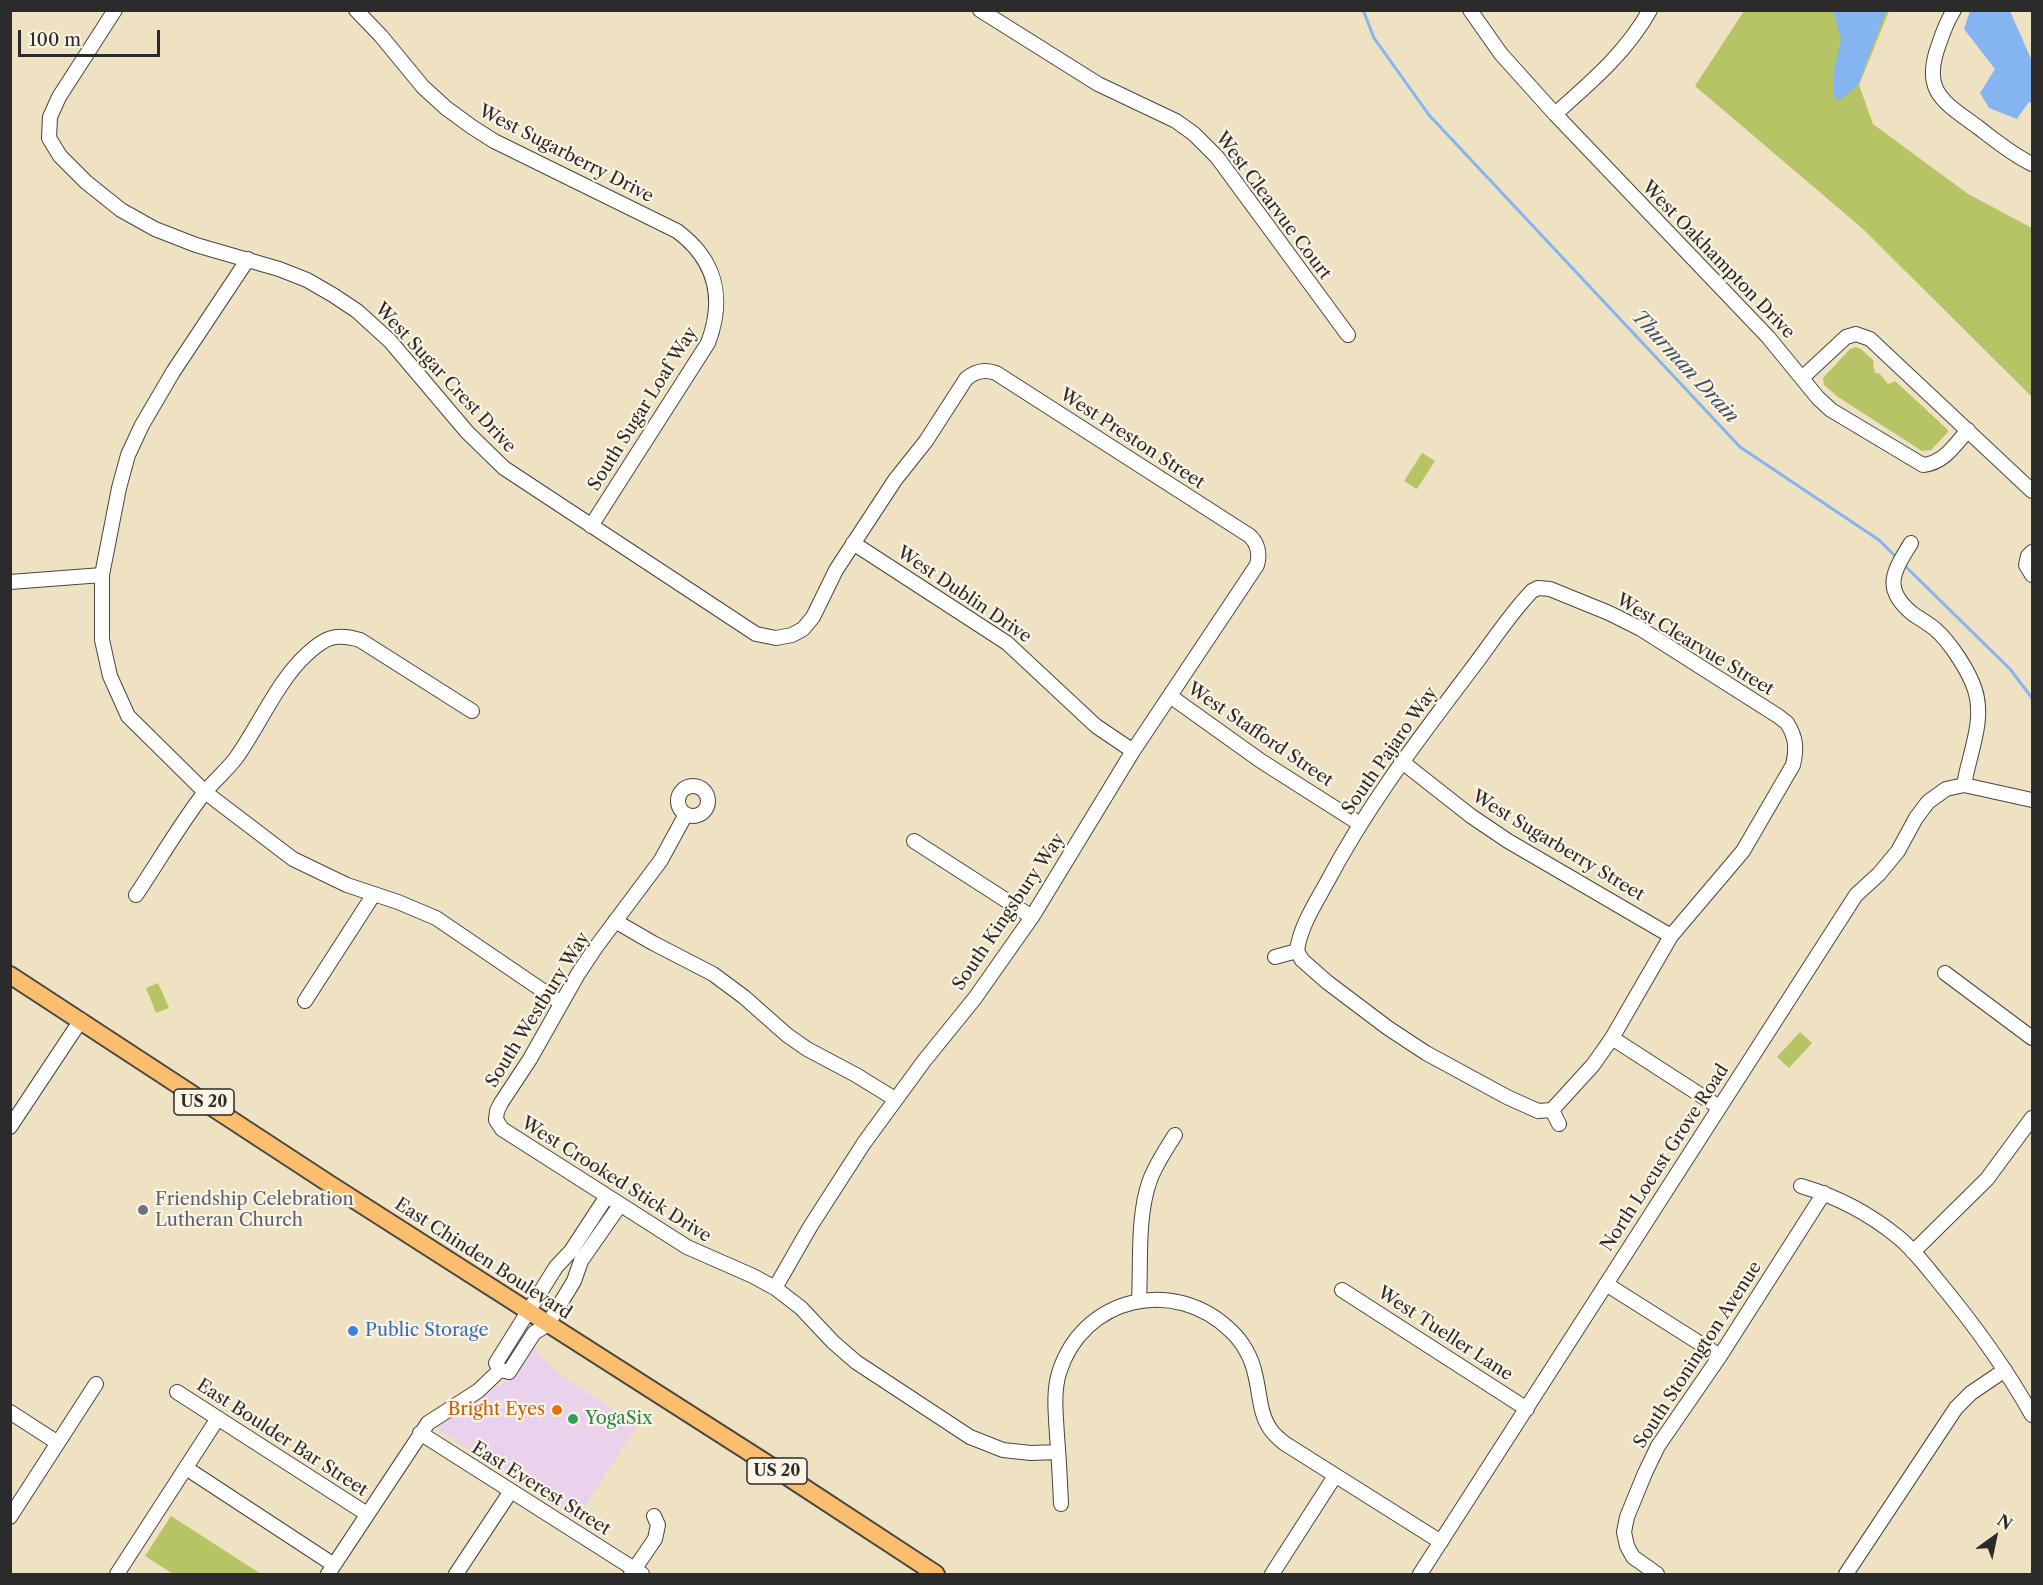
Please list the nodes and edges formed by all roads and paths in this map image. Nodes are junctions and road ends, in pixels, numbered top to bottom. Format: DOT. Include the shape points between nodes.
graph roads {
  1 [pos="115,10"];
  2 [pos="356,10"];
  3 [pos="980,10"];
  4 [pos="1470,10"];
  5 [pos="1650,10"];
  6 [pos="1954,10"];
  7 [pos="1554,114"];
  8 [pos="2032,164"];
  9 [pos="248,259"];
  10 [pos="711,273"];
  11 [pos="1348,335"];
  12 [pos="1802,378"];
  13 [pos="1968,430"];
  14 [pos="2032,491"];
  15 [pos="591,526"];
  16 [pos="854,543"];
  17 [pos="1911,543"];
  18 [pos="1257,549"];
  19 [pos="2032,552"];
  20 [pos="102,575"];
  21 [pos="2032,575"];
  22 [pos="10,582"];
  23 [pos="1538,588"];
  24 [pos="1170,696"];
  25 [pos="472,711"];
  26 [pos="1132,751"];
  27 [pos="1401,761"];
  28 [pos="1964,785"];
  29 [pos="205,792"];
  30 [pos="2032,800"];
  31 [pos="686,814"];
  32 [pos="1360,824"];
  33 [pos="914,841"];
  34 [pos="374,894"];
  35 [pos="136,895"];
  36 [pos="1032,917"];
  37 [pos="615,921"];
  38 [pos="1671,936"];
  39 [pos="1297,951"];
  40 [pos="1275,957"];
  41 [pos="1945,973"];
  42 [pos="10,975"];
  43 [pos="305,1001"];
  44 [pos="561,1003"];
  45 [pos="81,1020"];
  46 [pos="1612,1038"];
  47 [pos="2032,1038"];
  48 [pos="894,1099"];
  49 [pos="1719,1107"];
  50 [pos="1552,1110"];
  51 [pos="2032,1118"];
  52 [pos="496,1120"];
  53 [pos="1559,1124"];
  54 [pos="10,1127"];
  55 [pos="1175,1135"];
  56 [pos="1801,1186"];
  57 [pos="1824,1193"];
  58 [pos="607,1196"];
  59 [pos="620,1204"];
  60 [pos="1913,1252"];
  61 [pos="1606,1284"];
  62 [pos="775,1288"];
  63 [pos="1342,1290"];
  64 [pos="1139,1301"];
  65 [pos="529,1312"];
  66 [pos="548,1324"];
  67 [pos="1720,1356"];
  68 [pos="500,1370"];
  69 [pos="2005,1370"];
  70 [pos="96,1384"];
  71 [pos="177,1392"];
  72 [pos="1527,1409"];
  73 [pos="10,1412"];
  74 [pos="2032,1415"];
  75 [pos="218,1418"];
  76 [pos="420,1433"];
  77 [pos="58,1443"];
  78 [pos="1058,1452"];
  79 [pos="186,1468"];
  80 [pos="1335,1476"];
  81 [pos="511,1491"];
  82 [pos="1061,1504"];
  83 [pos="367,1514"];
  84 [pos="654,1516"];
  85 [pos="10,1517"];
  86 [pos="1441,1542"];
  87 [pos="331,1570"];
  88 [pos="636,1573"];
  89 [pos="117,1575"];
  90 [pos="456,1575"];
  91 [pos="936,1575"];
  92 [pos="1272,1575"];
  93 [pos="1420,1575"];
  94 [pos="1658,1575"];
  95 [pos="1846,1575"];
  1 -- 9 [label="street, West Sugar Crest Drive" via="52,109 49,138 60,156 105,198 138,220 168,235"];
  2 -- 10 [label="street, West Sugarberry Drive" via="423,87 459,118 494,141 677,231 692,243"];
  3 -- 11 [label="street, West Clearvue Court" via="1098,84 1156,110 1194,134 1217,157"];
  4 -- 7 [label="street, West Oakhampton Drive" via="1501,54"];
  5 -- 7 [label="street" via="1626,48"];
  6 -- 8 [label="street" via="1933,60 1936,90 1946,103 1997,143"];
  7 -- 12 [label="street, West Oakhampton Drive" via="1768,337"];
  9 -- 15 [label="street, West Sugar Crest Drive" via="307,280 357,312 390,341 489,455"];
  9 -- 20 [label="street" via="173,372 128,455"];
  10 -- 15 [label="street, South Sugar Loaf Way" via="717,311 708,343"];
  12 -- 13 [label="street, West Oakhampton Drive" via="1831,410 1923,465 1942,459"];
  12 -- 13 [label="street" via="1846,337 1856,334 1870,339"];
  13 -- 14 [label="street"];
  15 -- 16 [label="street, West Sugar Crest Drive" via="756,634 776,638 803,629 813,617"];
  16 -- 18 [label="street, West Preston Street" via="966,379 987,370 1250,536"];
  16 -- 26 [label="street, West Dublin Drive" via="1007,643 1096,726"];
  17 -- 28 [label="street" via="1895,569 1893,587 1897,600 1944,638 1975,688 1979,704"];
  18 -- 24 [label="street, South Kingsbury Way" via="1257,564"];
  19 -- 21 [label="street" via="2026,565"];
  20 -- 22 [label="street"];
  20 -- 29 [label="street" via="102,640 110,676 128,716"];
  23 -- 27 [label="street, South Pajaro Way" via="1528,595"];
  23 -- 38 [label="street, West Clearvue Street" via="1558,592 1641,629 1778,716 1792,732 1796,743 1793,765 1755,833"];
  24 -- 26 [label="street, South Kingsbury Way"];
  24 -- 32 [label="street, West Stafford Street" via="1261,761"];
  25 -- 29 [label="street" via="360,640 336,636 306,655 294,669 235,759"];
  26 -- 36 [label="street, South Kingsbury Way"];
  27 -- 32 [label="street, South Pajaro Way"];
  27 -- 38 [label="street, West Sugarberry Street" via="1508,841"];
  28 -- 30 [label="street"];
  28 -- 49 [label="street, North Locust Grove Road" via="1946,789 1928,802 1898,851 1856,895"];
  29 -- 34 [label="street" via="293,858"];
  29 -- 35 [label="street"];
  31 -- 37 [label="street, South Westbury Way" via="661,860"];
  32 -- 39 [label="street, South Pajaro Way" via="1317,900"];
  33 -- 36 [label="street"];
  34 -- 43 [label="street"];
  34 -- 44 [label="street" via="436,918"];
  36 -- 48 [label="street, South Kingsbury Way" via="975,998"];
  37 -- 44 [label="street, South Westbury Way"];
  37 -- 48 [label="street" via="713,974 807,1050"];
  38 -- 46 [label="street"];
  39 -- 40 [label="street"];
  39 -- 50 [label="street" via="1327,982 1426,1053 1517,1102 1538,1111"];
  41 -- 47 [label="street"];
  42 -- 45 [label="main road, East Chinden Boulevard / US 20"];
  44 -- 52 [label="street, South Westbury Way" via="501,1103"];
  45 -- 54 [label="street"];
  45 -- 65 [label="main road, East Chinden Boulevard / US 20"];
  46 -- 49 [label="street"];
  46 -- 50 [label="street"];
  48 -- 62 [label="street, South Kingsbury Way"];
  49 -- 61 [label="street, North Locust Grove Road"];
  50 -- 53 [label="street"];
  51 -- 60 [label="street" via="1987,1179"];
  52 -- 58 [label="street, West Crooked Stick Drive" via="502,1129"];
  55 -- 64 [label="street" via="1150,1179 1146,1195"];
  56 -- 57 [label="street"];
  57 -- 60 [label="street" via="1880,1223"];
  57 -- 67 [label="street, South Stonington Avenue"];
  58 -- 59 [label="street, West Crooked Stick Drive"];
  58 -- 65 [label="street" via="571,1251 555,1267"];
  59 -- 62 [label="street, West Crooked Stick Drive" via="696,1253"];
  59 -- 66 [label="street" via="581,1261 574,1281"];
  60 -- 69 [label="street"];
  61 -- 67 [label="street"];
  61 -- 72 [label="street, North Locust Grove Road"];
  62 -- 78 [label="street, West Crooked Stick Drive" via="856,1362 970,1437 1003,1450"];
  63 -- 72 [label="street, West Tueller Lane"];
  64 -- 78 [label="street" via="1097,1319 1081,1333 1067,1354 1055,1404"];
  64 -- 80 [label="street" via="1173,1300 1193,1306 1233,1332 1255,1371 1263,1414 1271,1430"];
  65 -- 66 [label="main road, East Chinden Boulevard / US 20"];
  65 -- 68 [label="street" via="496,1363"];
  66 -- 68 [label="street" via="534,1334 509,1372"];
  66 -- 91 [label="main road, East Chinden Boulevard / US 20"];
  67 -- 94 [label="street, South Stonington Avenue" via="1658,1446 1618,1535 1633,1557"];
  68 -- 76 [label="street"];
  69 -- 74 [label="street"];
  69 -- 95 [label="street" via="1956,1408"];
  70 -- 77 [label="street"];
  71 -- 75 [label="street, East Boulder Bar Street"];
  72 -- 86 [label="street, North Locust Grove Road"];
  73 -- 77 [label="street"];
  75 -- 79 [label="street"];
  75 -- 83 [label="street, East Boulder Bar Street"];
  76 -- 81 [label="street, East Everest Street"];
  76 -- 83 [label="street"];
  77 -- 85 [label="street"];
  78 -- 82 [label="street"];
  79 -- 87 [label="street"];
  79 -- 89 [label="street"];
  80 -- 86 [label="street"];
  80 -- 92 [label="street"];
  81 -- 88 [label="street, East Everest Street"];
  81 -- 90 [label="street"];
  83 -- 87 [label="street"];
  84 -- 88 [label="street" via="658,1525 655,1539"];
  86 -- 93 [label="street, North Locust Grove Road"];
}
